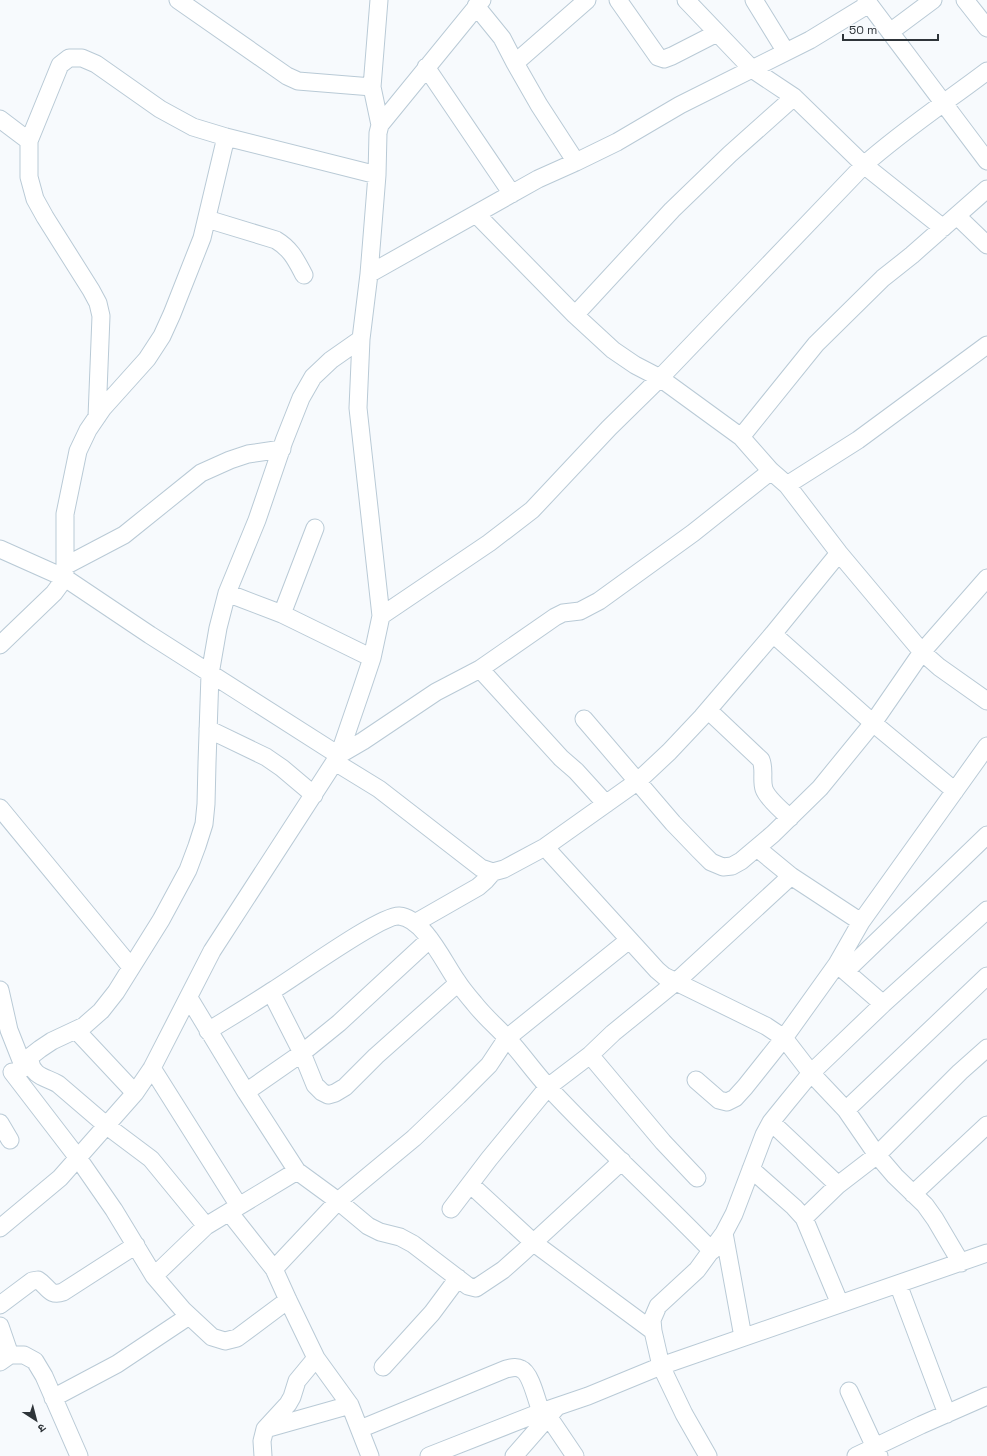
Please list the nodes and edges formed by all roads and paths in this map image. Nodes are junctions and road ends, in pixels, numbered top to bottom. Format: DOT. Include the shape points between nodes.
graph roads {
  1 [pos="178,0"];
  2 [pos="379,0"];
  3 [pos="587,0"];
  4 [pos="618,0"];
  5 [pos="686,0"];
  6 [pos="754,0"];
  7 [pos="933,0"];
  8 [pos="965,0"];
  9 [pos="867,2"];
  10 [pos="479,3"];
  11 [pos="987,28"];
  12 [pos="890,32"];
  13 [pos="717,33"];
  14 [pos="786,52"];
  15 [pos="515,64"];
  16 [pos="426,67"];
  17 [pos="752,69"];
  18 [pos="987,71"];
  19 [pos="372,87"];
  20 [pos="794,97"];
  21 [pos="943,104"];
  22 [pos="0,119"];
  23 [pos="380,125"];
  24 [pos="226,137"];
  25 [pos="29,141"];
  26 [pos="987,161"];
  27 [pos="576,162"];
  28 [pos="864,165"];
  29 [pos="377,175"];
  30 [pos="987,189"];
  31 [pos="512,194"];
  32 [pos="477,215"];
  33 [pos="957,216"];
  34 [pos="207,219"];
  35 [pos="943,228"];
  36 [pos="987,245"];
  37 [pos="369,274"];
  38 [pos="304,275"];
  39 [pos="575,315"];
  40 [pos="361,339"];
  41 [pos="987,345"];
  42 [pos="660,378"];
  43 [pos="97,417"];
  44 [pos="741,437"];
  45 [pos="282,449"];
  46 [pos="771,471"];
  47 [pos="787,485"];
  48 [pos="315,528"];
  49 [pos="0,549"];
  50 [pos="839,553"];
  51 [pos="65,572"];
  52 [pos="987,578"];
  53 [pos="227,593"];
  54 [pos="282,614"];
  55 [pos="381,616"];
  56 [pos="773,634"];
  57 [pos="0,645"];
  58 [pos="922,652"];
  59 [pos="372,658"];
  60 [pos="480,669"];
  61 [pos="210,674"];
  62 [pos="987,701"];
  63 [pos="708,710"];
  64 [pos="584,719"];
  65 [pos="873,722"];
  66 [pos="208,729"];
  67 [pos="987,746"];
  68 [pos="337,758"];
  69 [pos="638,780"];
  70 [pos="955,791"];
  71 [pos="314,795"];
  72 [pos="606,804"];
  73 [pos="0,808"];
  74 [pos="790,818"];
  75 [pos="987,835"];
  76 [pos="545,847"];
  77 [pos="756,848"];
  78 [pos="493,872"];
  79 [pos="791,876"];
  80 [pos="987,910"];
  81 [pos="861,922"];
  82 [pos="415,923"];
  83 [pos="430,939"];
  84 [pos="629,940"];
  85 [pos="131,967"];
  86 [pos="841,968"];
  87 [pos="987,976"];
  88 [pos="676,981"];
  89 [pos="458,983"];
  90 [pos="0,990"];
  91 [pos="271,992"];
  92 [pos="189,998"];
  93 [pos="884,1004"];
  94 [pos="76,1030"];
  95 [pos="208,1031"];
  96 [pos="507,1038"];
  97 [pos="784,1038"];
  98 [pos="987,1048"];
  99 [pos="302,1053"];
  100 [pos="590,1055"];
  101 [pos="152,1068"];
  102 [pos="17,1070"];
  103 [pos="811,1073"];
  104 [pos="696,1080"];
  105 [pos="548,1087"];
  106 [pos="246,1092"];
  107 [pos="135,1093"];
  108 [pos="846,1110"];
  109 [pos="770,1122"];
  110 [pos="0,1123"];
  111 [pos="987,1125"];
  112 [pos="107,1126"];
  113 [pos="10,1140"];
  114 [pos="877,1155"];
  115 [pos="78,1158"];
  116 [pos="622,1161"];
  117 [pos="751,1169"];
  118 [pos="297,1171"];
  119 [pos="697,1178"];
  120 [pos="470,1184"];
  121 [pos="838,1185"];
  122 [pos="913,1194"];
  123 [pos="338,1201"];
  124 [pos="234,1209"];
  125 [pos="451,1209"];
  126 [pos="804,1218"];
  127 [pos="206,1226"];
  128 [pos="0,1228"];
  129 [pos="724,1233"];
  130 [pos="534,1243"];
  131 [pos="136,1245"];
  132 [pos="712,1251"];
  133 [pos="987,1253"];
  134 [pos="961,1263"];
  135 [pos="274,1269"];
  136 [pos="154,1276"];
  137 [pos="458,1278"];
  138 [pos="898,1284"];
  139 [pos="288,1300"];
  140 [pos="840,1304"];
  141 [pos="0,1305"];
  142 [pos="189,1316"];
  143 [pos="0,1326"];
  144 [pos="653,1331"];
  145 [pos="743,1337"];
  146 [pos="5,1358"];
  147 [pos="316,1358"];
  148 [pos="661,1366"];
  149 [pos="383,1368"];
  150 [pos="850,1391"];
  151 [pos="987,1396"];
  152 [pos="53,1398"];
  153 [pos="350,1405"];
  154 [pos="548,1412"];
  155 [pos="947,1414"];
  156 [pos="265,1429"];
  157 [pos="360,1429"];
  158 [pos="877,1452"];
  159 [pos="79,1456"];
  160 [pos="263,1456"];
  161 [pos="370,1456"];
  162 [pos="429,1456"];
  163 [pos="514,1456"];
  164 [pos="575,1456"];
  165 [pos="708,1456"];
  166 [pos="856,1456"];
  1 -- 19 [label="street" via="287,76 298,81"];
  2 -- 19 [label="street"];
  3 -- 15 [label="street"];
  4 -- 13 [label="street" via="658,57 664,59"];
  5 -- 13 [label="street"];
  6 -- 14 [label="street"];
  7 -- 12 [label="street"];
  8 -- 11 [label="street"];
  9 -- 12 [label="street"];
  9 -- 14 [label="street" via="810,40"];
  10 -- 15 [label="street" via="502,38"];
  10 -- 16 [label="street"];
  12 -- 21 [label="street"];
  13 -- 17 [label="street"];
  14 -- 17 [label="street"];
  15 -- 27 [label="street"];
  16 -- 23 [label="street"];
  16 -- 31 [label="street"];
  17 -- 20 [label="street"];
  17 -- 27 [label="street"];
  18 -- 21 [label="street"];
  19 -- 23 [label="street"];
  20 -- 28 [label="street"];
  20 -- 39 [label="street" via="677,205"];
  21 -- 26 [label="street"];
  21 -- 28 [label="street"];
  22 -- 25 [label="street"];
  23 -- 29 [label="street"];
  24 -- 25 [label="street" via="193,127 160,109 96,64 82,58 69,58 60,65"];
  24 -- 29 [label="street"];
  24 -- 34 [label="street"];
  25 -- 43 [label="street" via="29,177 35,199 91,290 101,316"];
  27 -- 31 [label="street"];
  28 -- 35 [label="street"];
  28 -- 42 [label="street"];
  29 -- 37 [label="street"];
  30 -- 33 [label="street"];
  31 -- 32 [label="street"];
  32 -- 37 [label="street"];
  32 -- 39 [label="street"];
  33 -- 35 [label="street"];
  33 -- 36 [label="street"];
  34 -- 38 [label="street" via="276,240 286,246"];
  34 -- 43 [label="street" via="202,238 162,336 147,359"];
  35 -- 44 [label="street" via="882,278 816,344"];
  37 -- 40 [label="street"];
  39 -- 42 [label="street" via="613,350"];
  40 -- 45 [label="street" via="330,360 313,377 301,398"];
  40 -- 55 [label="street" via="358,408"];
  41 -- 47 [label="street" via="858,440"];
  42 -- 44 [label="street"];
  42 -- 55 [label="street" via="532,510 490,543"];
  43 -- 51 [label="street" via="78,451 65,514"];
  44 -- 46 [label="street"];
  45 -- 51 [label="street" via="248,454 201,473 124,535"];
  45 -- 53 [label="street"];
  46 -- 47 [label="street"];
  46 -- 60 [label="street" via="693,533 599,601 580,611 563,613 555,617"];
  47 -- 50 [label="street"];
  48 -- 54 [label="street"];
  49 -- 51 [label="street"];
  50 -- 56 [label="street"];
  50 -- 58 [label="street"];
  51 -- 57 [label="street" via="54,593"];
  51 -- 61 [label="street" via="87,592"];
  52 -- 58 [label="street"];
  53 -- 54 [label="street"];
  53 -- 61 [label="street"];
  54 -- 59 [label="street"];
  55 -- 59 [label="street"];
  56 -- 63 [label="street"];
  56 -- 65 [label="street"];
  58 -- 62 [label="street"];
  58 -- 65 [label="street"];
  59 -- 68 [label="street"];
  60 -- 68 [label="street" via="436,692"];
  60 -- 72 [label="street"];
  61 -- 66 [label="street"];
  61 -- 68 [label="street" via="326,747"];
  63 -- 69 [label="street" via="669,752"];
  63 -- 74 [label="street" via="761,760 767,795"];
  64 -- 69 [label="street"];
  65 -- 70 [label="street"];
  65 -- 74 [label="street" via="820,788"];
  66 -- 71 [label="street" via="266,757"];
  66 -- 85 [label="street" via="206,804 204,824 197,846 188,870 161,920"];
  67 -- 70 [label="street"];
  68 -- 71 [label="street"];
  68 -- 78 [label="street" via="481,868"];
  69 -- 72 [label="street"];
  69 -- 77 [label="street" via="673,823 711,862 723,867 732,866"];
  70 -- 81 [label="street"];
  71 -- 92 [label="street" via="212,951"];
  72 -- 76 [label="street"];
  73 -- 85 [label="street"];
  74 -- 77 [label="street"];
  75 -- 86 [label="street"];
  76 -- 78 [label="street" via="504,869"];
  76 -- 84 [label="street"];
  77 -- 79 [label="street"];
  78 -- 82 [label="street" via="478,887"];
  79 -- 81 [label="street"];
  79 -- 88 [label="street"];
  80 -- 93 [label="street"];
  81 -- 86 [label="street"];
  82 -- 83 [label="street"];
  82 -- 91 [label="street" via="400,916 384,920"];
  83 -- 89 [label="street"];
  83 -- 99 [label="street" via="339,1023"];
  84 -- 88 [label="street" via="657,970"];
  84 -- 96 [label="street"];
  85 -- 94 [label="street" via="101,1011"];
  86 -- 93 [label="street"];
  86 -- 97 [label="street"];
  87 -- 108 [label="street"];
  88 -- 97 [label="street" via="766,1026"];
  88 -- 100 [label="street"];
  89 -- 96 [label="street"];
  89 -- 99 [label="street" via="335,1094 328,1095 315,1085"];
  90 -- 102 [label="street"];
  91 -- 95 [label="street"];
  91 -- 99 [label="street"];
  92 -- 95 [label="street"];
  92 -- 101 [label="street"];
  93 -- 103 [label="street"];
  94 -- 102 [label="street" via="40,1049 30,1061"];
  94 -- 107 [label="street"];
  95 -- 106 [label="street"];
  96 -- 105 [label="street"];
  96 -- 123 [label="street" via="489,1065 458,1096 414,1138"];
  97 -- 103 [label="street"];
  97 -- 104 [label="street" via="735,1098 726,1102 719,1100"];
  98 -- 114 [label="street"];
  99 -- 106 [label="street"];
  100 -- 105 [label="street"];
  100 -- 119 [label="street" via="663,1142"];
  101 -- 107 [label="street"];
  101 -- 124 [label="street"];
  102 -- 112 [label="street" via="34,1072 58,1084"];
  102 -- 115 [label="street"];
  103 -- 108 [label="street"];
  103 -- 109 [label="street"];
  105 -- 116 [label="street"];
  105 -- 120 [label="street"];
  106 -- 118 [label="street"];
  107 -- 112 [label="street"];
  108 -- 114 [label="street"];
  109 -- 117 [label="street"];
  109 -- 121 [label="street"];
  110 -- 113 [label="street"];
  111 -- 122 [label="street"];
  112 -- 115 [label="street"];
  112 -- 127 [label="street" via="151,1159"];
  114 -- 121 [label="street"];
  114 -- 122 [label="street"];
  115 -- 128 [label="street" via="60,1178"];
  115 -- 131 [label="street"];
  116 -- 130 [label="street"];
  116 -- 132 [label="street"];
  117 -- 126 [label="street"];
  117 -- 129 [label="street"];
  118 -- 123 [label="street"];
  118 -- 124 [label="street"];
  120 -- 125 [label="street"];
  120 -- 130 [label="street"];
  121 -- 126 [label="street"];
  122 -- 134 [label="street" via="935,1219"];
  123 -- 135 [label="street"];
  123 -- 137 [label="street" via="368,1226 413,1244"];
  124 -- 127 [label="street"];
  124 -- 135 [label="street"];
  126 -- 140 [label="street"];
  127 -- 136 [label="street"];
  129 -- 132 [label="street"];
  129 -- 145 [label="street"];
  130 -- 137 [label="street" via="503,1270 476,1288 468,1286"];
  130 -- 144 [label="street"];
  131 -- 136 [label="street"];
  131 -- 141 [label="street" via="63,1292 53,1293 38,1280 32,1281"];
  132 -- 144 [label="street" via="697,1270 658,1306 652,1320"];
  133 -- 134 [label="street"];
  134 -- 138 [label="street"];
  135 -- 139 [label="street"];
  136 -- 142 [label="street"];
  137 -- 149 [label="street" via="432,1313"];
  138 -- 140 [label="street"];
  138 -- 155 [label="street"];
  139 -- 142 [label="street" via="237,1338 225,1341 212,1337"];
  139 -- 147 [label="street"];
  140 -- 145 [label="street"];
  142 -- 152 [label="street" via="117,1364"];
  143 -- 146 [label="street"];
  144 -- 148 [label="street"];
  145 -- 148 [label="street"];
  146 -- 152 [label="street" via="24,1355 35,1361"];
  147 -- 153 [label="street"];
  147 -- 156 [label="street" via="297,1381 288,1404"];
  148 -- 154 [label="street"];
  148 -- 165 [label="street"];
  150 -- 158 [label="street"];
  151 -- 155 [label="street"];
  152 -- 159 [label="street"];
  153 -- 156 [label="street"];
  153 -- 157 [label="street"];
  154 -- 157 [label="street" via="528,1375 523,1369 516,1367 506,1368"];
  154 -- 162 [label="street"];
  154 -- 163 [label="street"];
  154 -- 164 [label="street"];
  155 -- 158 [label="street"];
  156 -- 160 [label="street" via="262,1440"];
  157 -- 161 [label="street"];
  158 -- 166 [label="street"];
}
